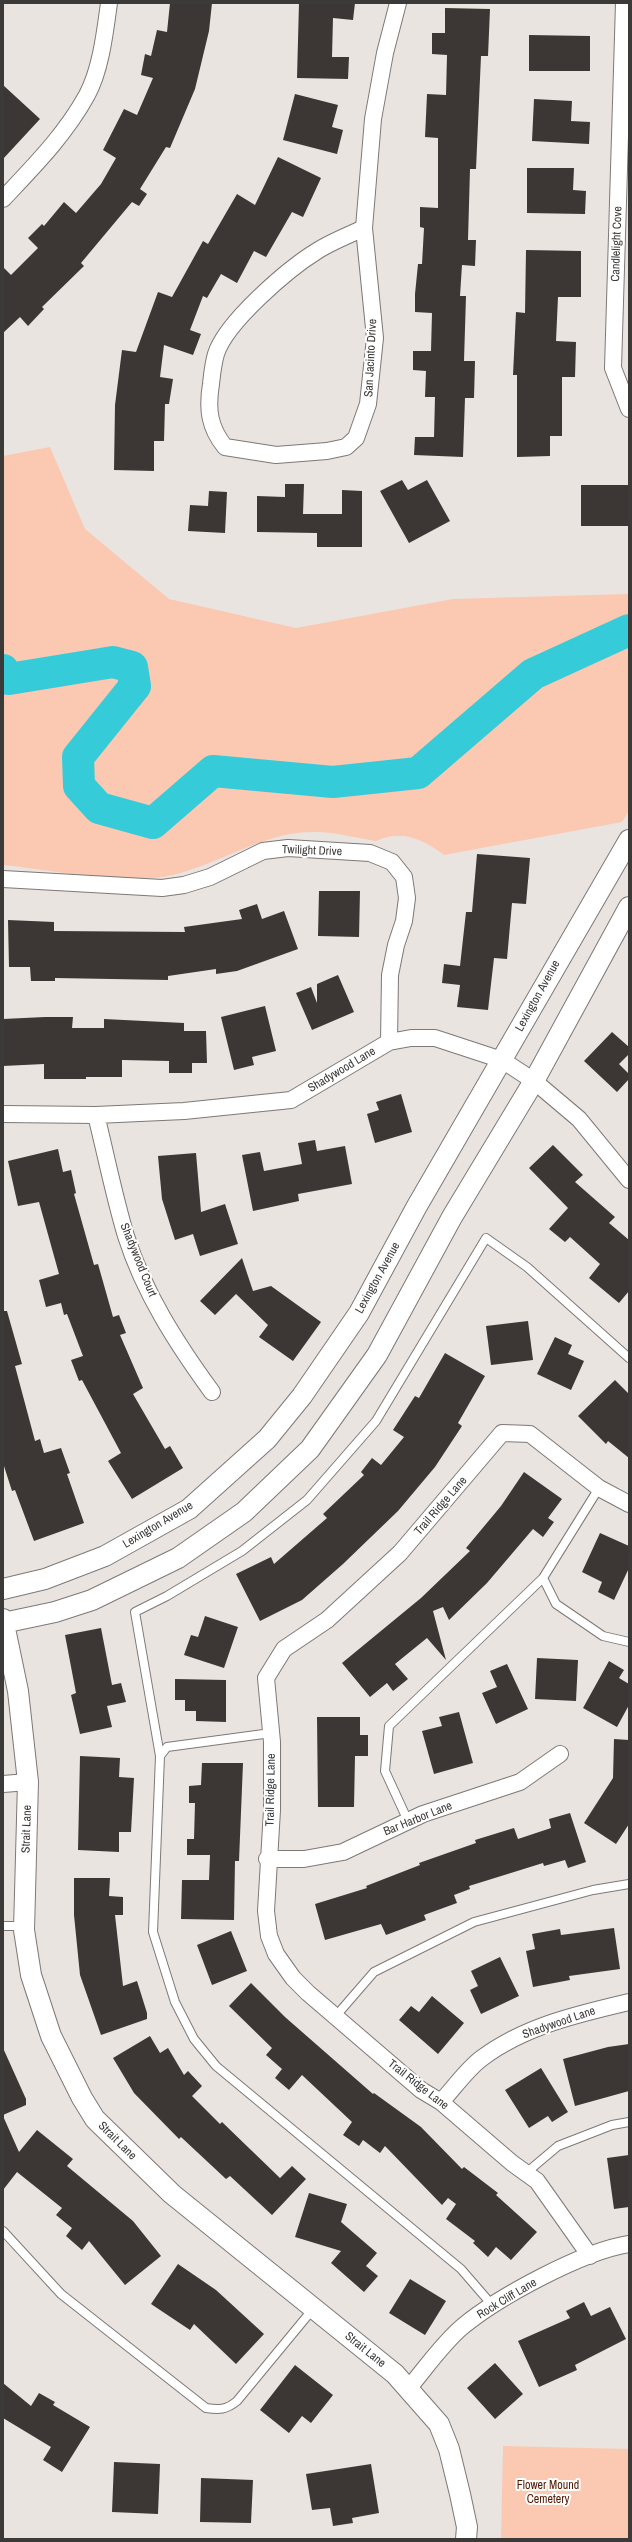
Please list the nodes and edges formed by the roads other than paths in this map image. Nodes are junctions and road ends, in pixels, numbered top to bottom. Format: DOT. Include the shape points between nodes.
graph roads {
  1 [pos="109,3"];
  2 [pos="398,3"];
  3 [pos="624,3"];
  4 [pos="3,199"];
  5 [pos="364,228"];
  6 [pos="629,409"];
  7 [pos="629,840"];
  8 [pos="3,879"];
  9 [pos="629,907"];
  10 [pos="389,1042"];
  11 [pos="502,1060"];
  12 [pos="534,1081"];
  13 [pos="3,1114"];
  14 [pos="96,1115"];
  15 [pos="629,1180"];
  16 [pos="629,1358"];
  17 [pos="212,1392"];
  18 [pos="599,1488"];
  19 [pos="629,1504"];
  20 [pos="543,1578"];
  21 [pos="3,1589"];
  22 [pos="3,1622"];
  23 [pos="629,1642"];
  24 [pos="271,1733"];
  25 [pos="560,1754"];
  26 [pos="160,1756"];
  27 [pos="28,1782"];
  28 [pos="3,1784"];
  29 [pos="408,1821"];
  30 [pos="267,1859"];
  31 [pos="629,1884"];
  32 [pos="3,1926"];
  33 [pos="24,1926"];
  34 [pos="629,2002"];
  35 [pos="335,2017"];
  36 [pos="440,2102"];
  37 [pos="629,2122"];
  38 [pos="526,2173"];
  39 [pos="3,2231"];
  40 [pos="629,2244"];
  41 [pos="590,2256"];
  42 [pos="493,2306"];
  43 [pos="313,2309"];
  44 [pos="408,2389"];
  45 [pos="466,2539"];
  1 -- 4 [label="street" via="104,43 88,94 59,139"];
  2 -- 5 [label="street, San Jacinto Drive" via="385,53 374,119"];
  3 -- 6 [label="street, Candlelight Cove" via="613,368"];
  5 -- 5 [label="street, San Jacinto Drive" via="375,338 368,404 356,438 346,447 276,455 225,447 217,438 210,421 208,406 216,354 226,335 284,275 318,250"];
  7 -- 11 [label="street, Lexington Avenue"];
  8 -- 10 [label="street, Twilight Drive" via="162,888 210,877 262,851 288,848 370,853 392,862 404,877 407,898 404,922 390,975"];
  9 -- 12 [label="street"];
  10 -- 11 [label="street, Shadywood Lane" via="411,1038 435,1038"];
  10 -- 14 [label="street, Shadywood Lane" via="291,1100 184,1111"];
  11 -- 12 [label="street, Shadywood Lane"];
  11 -- 21 [label="street, Lexington Avenue" via="417,1206 359,1313 302,1396 267,1439 189,1509 105,1556 46,1579"];
  12 -- 15 [label="street, Shadywood Lane" via="579,1119"];
  12 -- 22 [label="street" via="452,1217 377,1355 310,1449 244,1512 178,1558 92,1600 55,1612"];
  13 -- 14 [label="street, Shadywood Lane"];
  14 -- 17 [label="street, Shadywood Court" via="126,1236 149,1292 181,1349"];
  16 -- 26 [label="lane" via="526,1267 486,1238 376,1421 307,1500 242,1551 135,1612"];
  18 -- 19 [label="street, Trail Ridge Lane"];
  18 -- 20 [label="lane"];
  18 -- 24 [label="street, Trail Ridge Lane" via="530,1434 502,1433 400,1553 326,1620 284,1649 266,1678"];
  20 -- 23 [label="lane" via="556,1604 603,1636"];
  20 -- 29 [label="lane" via="389,1726 385,1770"];
  22 -- 27 [label="street, Strait Lane" via="18,1692"];
  24 -- 26 [label="lane" via="167,1747"];
  24 -- 30 [label="street, Trail Ridge Lane" via="272,1810"];
  25 -- 29 [label="street, Bar Harbor Lane" via="520,1782"];
  26 -- 42 [label="lane" via="153,1932 175,2002 194,2039 216,2066 461,2269"];
  27 -- 28 [label="street"];
  27 -- 33 [label="street, Strait Lane"];
  29 -- 30 [label="street, Bar Harbor Lane" via="343,1852 304,1859"];
  30 -- 35 [label="street, Trail Ridge Lane" via="266,1911 269,1936 276,1954 293,1978"];
  31 -- 35 [label="lane" via="593,1890 474,1922 374,1972"];
  32 -- 33 [label="lane"];
  33 -- 43 [label="street, Strait Lane" via="31,1975 52,2036 95,2119 172,2194"];
  34 -- 36 [label="street, Shadywood Lane" via="582,2013 524,2032 481,2058"];
  35 -- 36 [label="street, Trail Ridge Lane" via="421,2090"];
  36 -- 38 [label="street, Trail Ridge Lane"];
  37 -- 38 [label="lane" via="612,2125 558,2146"];
  38 -- 41 [label="street, Trail Ridge Lane" via="537,2180"];
  39 -- 43 [label="lane" via="61,2294 206,2408 219,2410 230,2407 237,2401"];
  40 -- 41 [label="street, Rock Cliff Lane" via="609,2247"];
  41 -- 42 [label="street, Rock Cliff Lane" via="555,2270"];
  42 -- 44 [label="street, Rock Cliff Lane" via="462,2328"];
  43 -- 44 [label="street, Strait Lane" via="395,2374"];
  44 -- 45 [label="street, Strait Lane" via="439,2424 445,2436 467,2527"];
}
